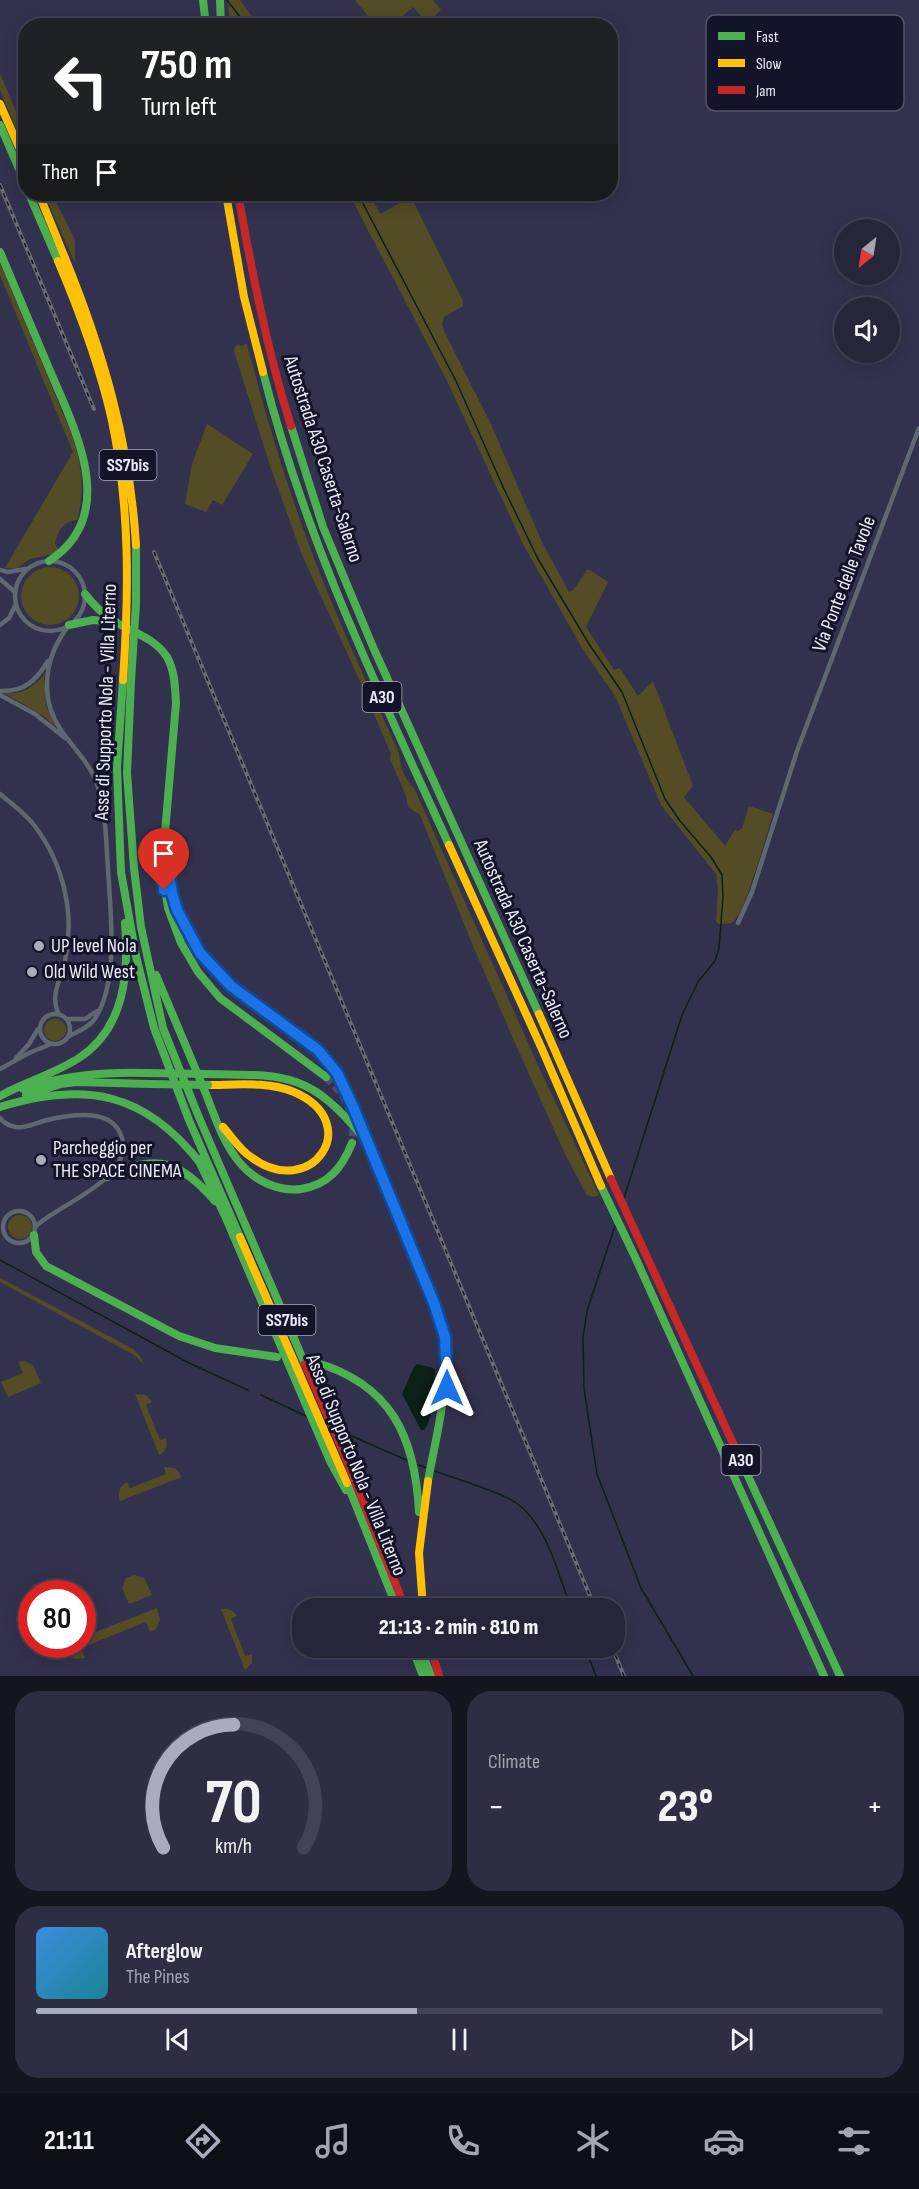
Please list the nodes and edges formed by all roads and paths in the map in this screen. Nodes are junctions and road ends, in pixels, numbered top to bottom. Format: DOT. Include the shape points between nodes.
graph roads {
  1 [pos="203,0"];
  2 [pos="208,0"];
  3 [pos="220,0"];
  4 [pos="206,18"];
  5 [pos="208,18"];
  6 [pos="221,18"];
  7 [pos="0,104"];
  8 [pos="0,125"];
  9 [pos="18,145"];
  10 [pos="18,167"];
  11 [pos="32,201"];
  12 [pos="41,201"];
  13 [pos="227,201"];
  14 [pos="239,201"];
  15 [pos="0,252"];
  16 [pos="62,260"];
  17 [pos="919,428"];
  18 [pos="49,561"];
  19 [pos="27,569"];
  20 [pos="0,570"];
  21 [pos="0,579"];
  22 [pos="15,592"];
  23 [pos="85,594"];
  24 [pos="16,604"];
  25 [pos="118,623"];
  26 [pos="0,625"];
  27 [pos="69,625"];
  28 [pos="50,657"];
  29 [pos="127,681"];
  30 [pos="0,693"];
  31 [pos="72,744"];
  32 [pos="0,794"];
  33 [pos="164,840"];
  34 [pos="120,872"];
  35 [pos="738,923"];
  36 [pos="141,927"];
  37 [pos="99,1010"];
  38 [pos="59,1014"];
  39 [pos="67,1019"];
  40 [pos="40,1027"];
  41 [pos="68,1037"];
  42 [pos="51,1044"];
  43 [pos="13,1061"];
  44 [pos="0,1069"];
  45 [pos="326,1077"];
  46 [pos="0,1096"];
  47 [pos="2,1107"];
  48 [pos="217,1118"];
  49 [pos="0,1119"];
  50 [pos="352,1143"];
  51 [pos="367,1144"];
  52 [pos="198,1159"];
  53 [pos="107,1177"];
  54 [pos="226,1202"];
  55 [pos="225,1216"];
  56 [pos="35,1230"];
  57 [pos="3,1234"];
  58 [pos="277,1357"];
  59 [pos="314,1362"];
  60 [pos="357,1505"];
  61 [pos="420,1533"];
  62 [pos="393,1598"];
  63 [pos="401,1598"];
  64 [pos="422,1598"];
  65 [pos="416,1658"];
  66 [pos="424,1658"];
  67 [pos="434,1658"];
  68 [pos="423,1676"];
  69 [pos="431,1676"];
  70 [pos="440,1676"];
  71 [pos="824,1676"];
  72 [pos="840,1676"];
  1 -- 4 [label="highway"];
  2 -- 5 [label="highway"];
  3 -- 6 [label="highway"];
  7 -- 9 [label="highway"];
  8 -- 10 [label="highway"];
  11 -- 16 [label="highway, Asse di Supporto Nola - Villa Literno / SS7bis"];
  12 -- 16 [label="highway, Asse di Supporto Nola - Villa Literno / SS7bis"];
  13 -- 71 [label="highway, Autostrada A30 Caserta-Salerno / A30" via="244,297 271,406 313,534 362,653"];
  14 -- 72 [label="highway, Autostrada A30 Caserta-Salerno / A30" via="278,385 323,527 601,1157"];
  15 -- 18 [label="highway" via="74,429 86,470 85,504 79,526 64,551"];
  16 -- 29 [label="highway, Asse di Supporto Nola - Villa Literno / SS7bis, bridge" via="112,420 121,472 128,575"];
  17 -- 35 [label="street, Via Ponte delle Tavole" via="797,751 756,880"];
  18 -- 19 [label="street"];
  18 -- 23 [label="street" via="64,564 76,573"];
  19 -- 20 [label="street"];
  19 -- 22 [label="street"];
  21 -- 22 [label="street"];
  22 -- 24 [label="street"];
  23 -- 25 [label="highway" via="90,603"];
  23 -- 27 [label="street" via="81,612"];
  24 -- 26 [label="street"];
  24 -- 27 [label="street" via="26,621 37,628 50,631"];
  25 -- 27 [label="highway" via="93,620"];
  25 -- 33 [label="highway" via="159,646 175,678"];
  27 -- 28 [label="street"];
  28 -- 30 [label="street" via="29,685"];
  28 -- 31 [label="street" via="48,701 60,729"];
  29 -- 34 [label="highway, Asse di Supporto Nola - Villa Literno / SS7bis" via="117,768"];
  29 -- 36 [label="highway, Asse di Supporto Nola - Villa Literno / SS7bis" via="128,773"];
  30 -- 31 [label="street" via="35,714"];
  31 -- 37 [label="street" via="95,778 104,816 112,936 110,968"];
  32 -- 38 [label="street" via="34,825 63,882 69,934 63,972 54,994"];
  33 -- 45 [label="highway" via="162,868 168,908 181,943 198,972 238,1013"];
  33 -- 51 [label="highway" via="177,910 200,953 231,986 304,1038 328,1061 349,1096"];
  34 -- 46 [label="highway" via="127,964 121,1003 112,1024 100,1042 77,1059"];
  34 -- 54 [label="highway, Asse di Supporto Nola - Villa Literno / SS7bis" via="154,1028"];
  36 -- 48 [label="highway" via="166,1002"];
  36 -- 63 [label="highway, Asse di Supporto Nola - Villa Literno / SS7bis" via="173,1058 345,1456"];
  37 -- 39 [label="street" via="85,1019"];
  37 -- 41 [label="street" via="89,1025"];
  38 -- 39 [label="street"];
  38 -- 40 [label="street" via="44,1018"];
  39 -- 41 [label="street"];
  40 -- 42 [label="street" via="41,1036"];
  40 -- 43 [label="street"];
  41 -- 42 [label="street" via="61,1044"];
  42 -- 43 [label="street"];
  43 -- 44 [label="street"];
  46 -- 51 [label="highway, bridge" via="68,1075 100,1072 281,1076 308,1084 335,1104"];
  47 -- 48 [label="highway, bridge" via="61,1084 90,1082 282,1088 315,1104 330,1132 319,1160 305,1170 287,1172 272,1170 239,1148"];
  47 -- 52 [label="highway" via="73,1093 115,1098 156,1118"];
  48 -- 50 [label="highway" via="227,1146 243,1167 261,1181 282,1189 302,1190 323,1182 343,1165"];
  49 -- 53 [label="street" via="20,1128 75,1116 110,1121 120,1132 123,1146 117,1166"];
  51 -- 61 [label="highway" via="445,1337 447,1388"];
  52 -- 54 [label="highway"];
  52 -- 55 [label="highway"];
  53 -- 55 [label="highway" via="142,1162 166,1163 198,1182"];
  53 -- 56 [label="street" via="47,1216"];
  54 -- 60 [label="highway, Asse di Supporto Nola - Villa Literno / SS7bis"];
  55 -- 60 [label="highway" via="322,1444"];
  56 -- 57 [label="street" via="22,1243"];
  56 -- 57 [label="street" via="28,1214 18,1211 9,1215"];
  56 -- 58 [label="highway" via="35,1254 46,1266 160,1328 206,1345"];
  59 -- 61 [label="highway" via="338,1369 373,1391 399,1423 412,1453"];
  60 -- 62 [label="highway, Asse di Supporto Nola - Villa Literno / SS7bis"];
  61 -- 64 [label="highway"];
  65 -- 68 [label="highway"];
  66 -- 69 [label="highway"];
  67 -- 70 [label="highway"];
}
